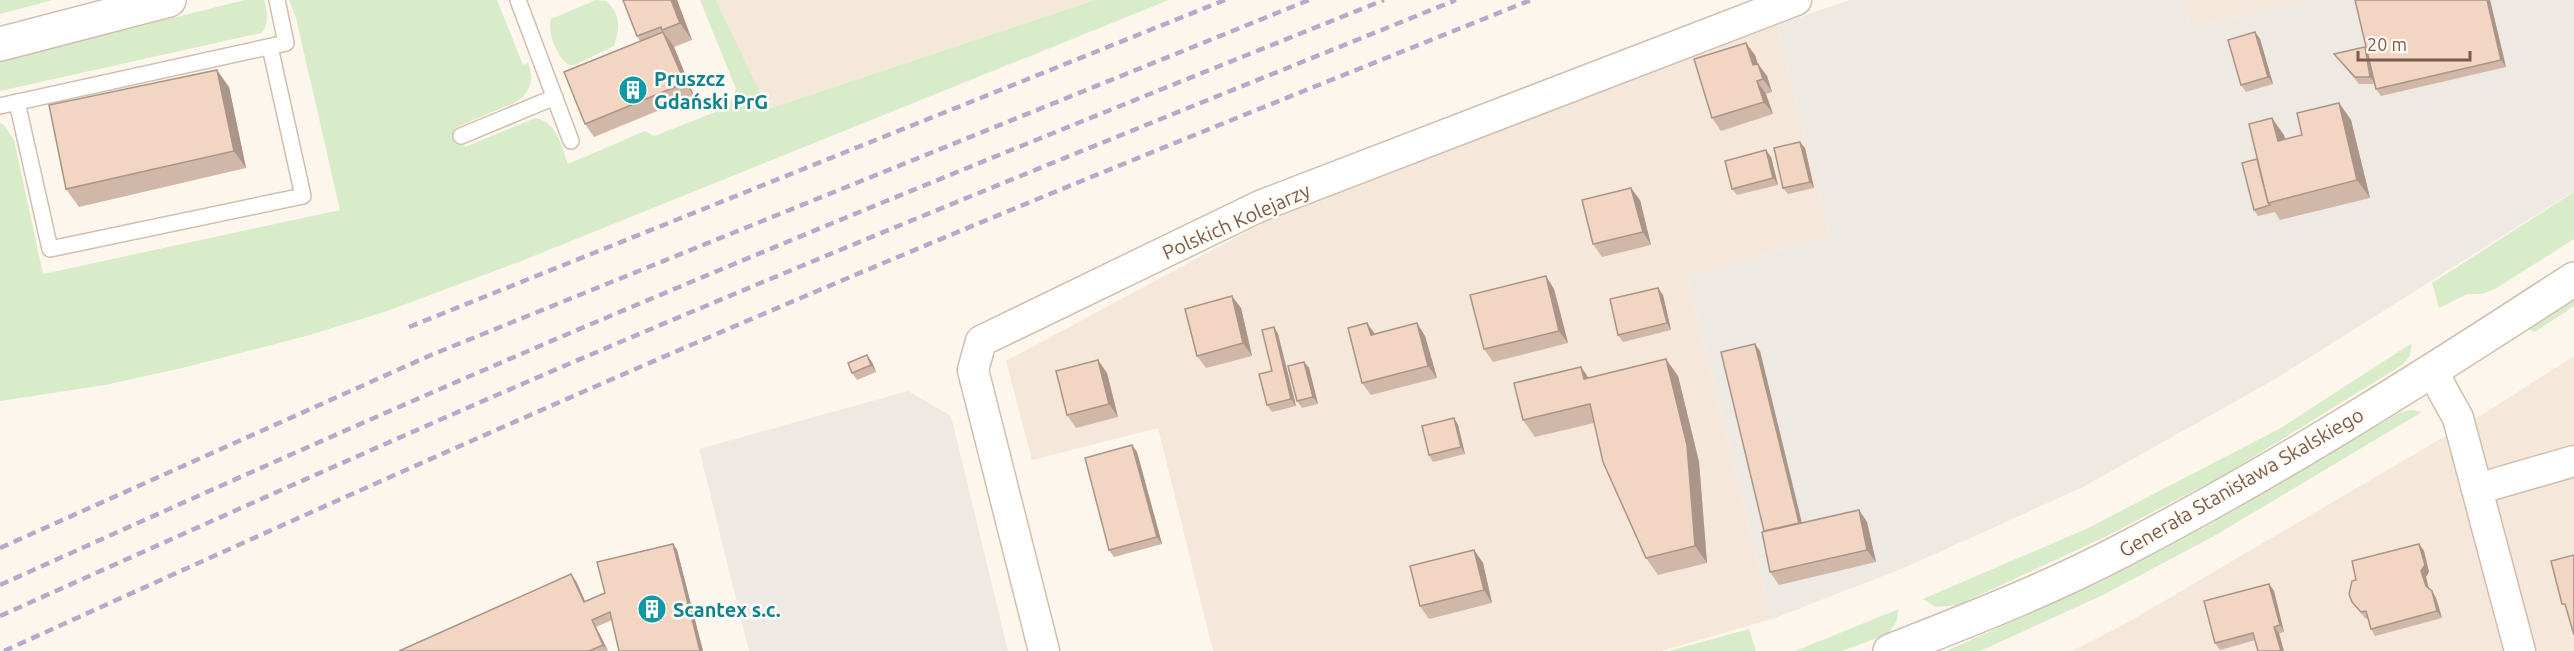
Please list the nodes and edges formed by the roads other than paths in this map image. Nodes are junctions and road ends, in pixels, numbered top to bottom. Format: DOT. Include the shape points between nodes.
graph roads {
  1 [pos="169,0"];
  2 [pos="277,0"];
  3 [pos="518,0"];
  4 [pos="1796,0"];
  5 [pos="0,44"];
  6 [pos="270,46"];
  7 [pos="555,97"];
  8 [pos="17,102"];
  9 [pos="0,106"];
  10 [pos="462,136"];
  11 [pos="571,141"];
  12 [pos="2574,279"];
  13 [pos="2432,371"];
  14 [pos="2574,461"];
  15 [pos="2477,489"];
  16 [pos="1044,651"];
  17 [pos="1890,651"];
  18 [pos="2520,651"];
  1 -- 5 [label="street"];
  2 -- 6 [label="lane" via="286,43"];
  3 -- 7 [label="lane"];
  4 -- 16 [label="street, Polskich Kolejarzy" via="1260,206 981,341 973,370"];
  6 -- 8 [label="lane"];
  6 -- 8 [label="lane" via="303,196 50,249"];
  7 -- 10 [label="lane"];
  7 -- 11 [label="lane"];
  8 -- 9 [label="lane"];
  12 -- 13 [label="street, Generała Stanisława Skalskiego"];
  13 -- 15 [label="street" via="2458,418"];
  13 -- 17 [label="street, Generała Stanisława Skalskiego" via="2254,480 2121,551 2007,604"];
  14 -- 15 [label="street"];
  15 -- 18 [label="street"];
}
